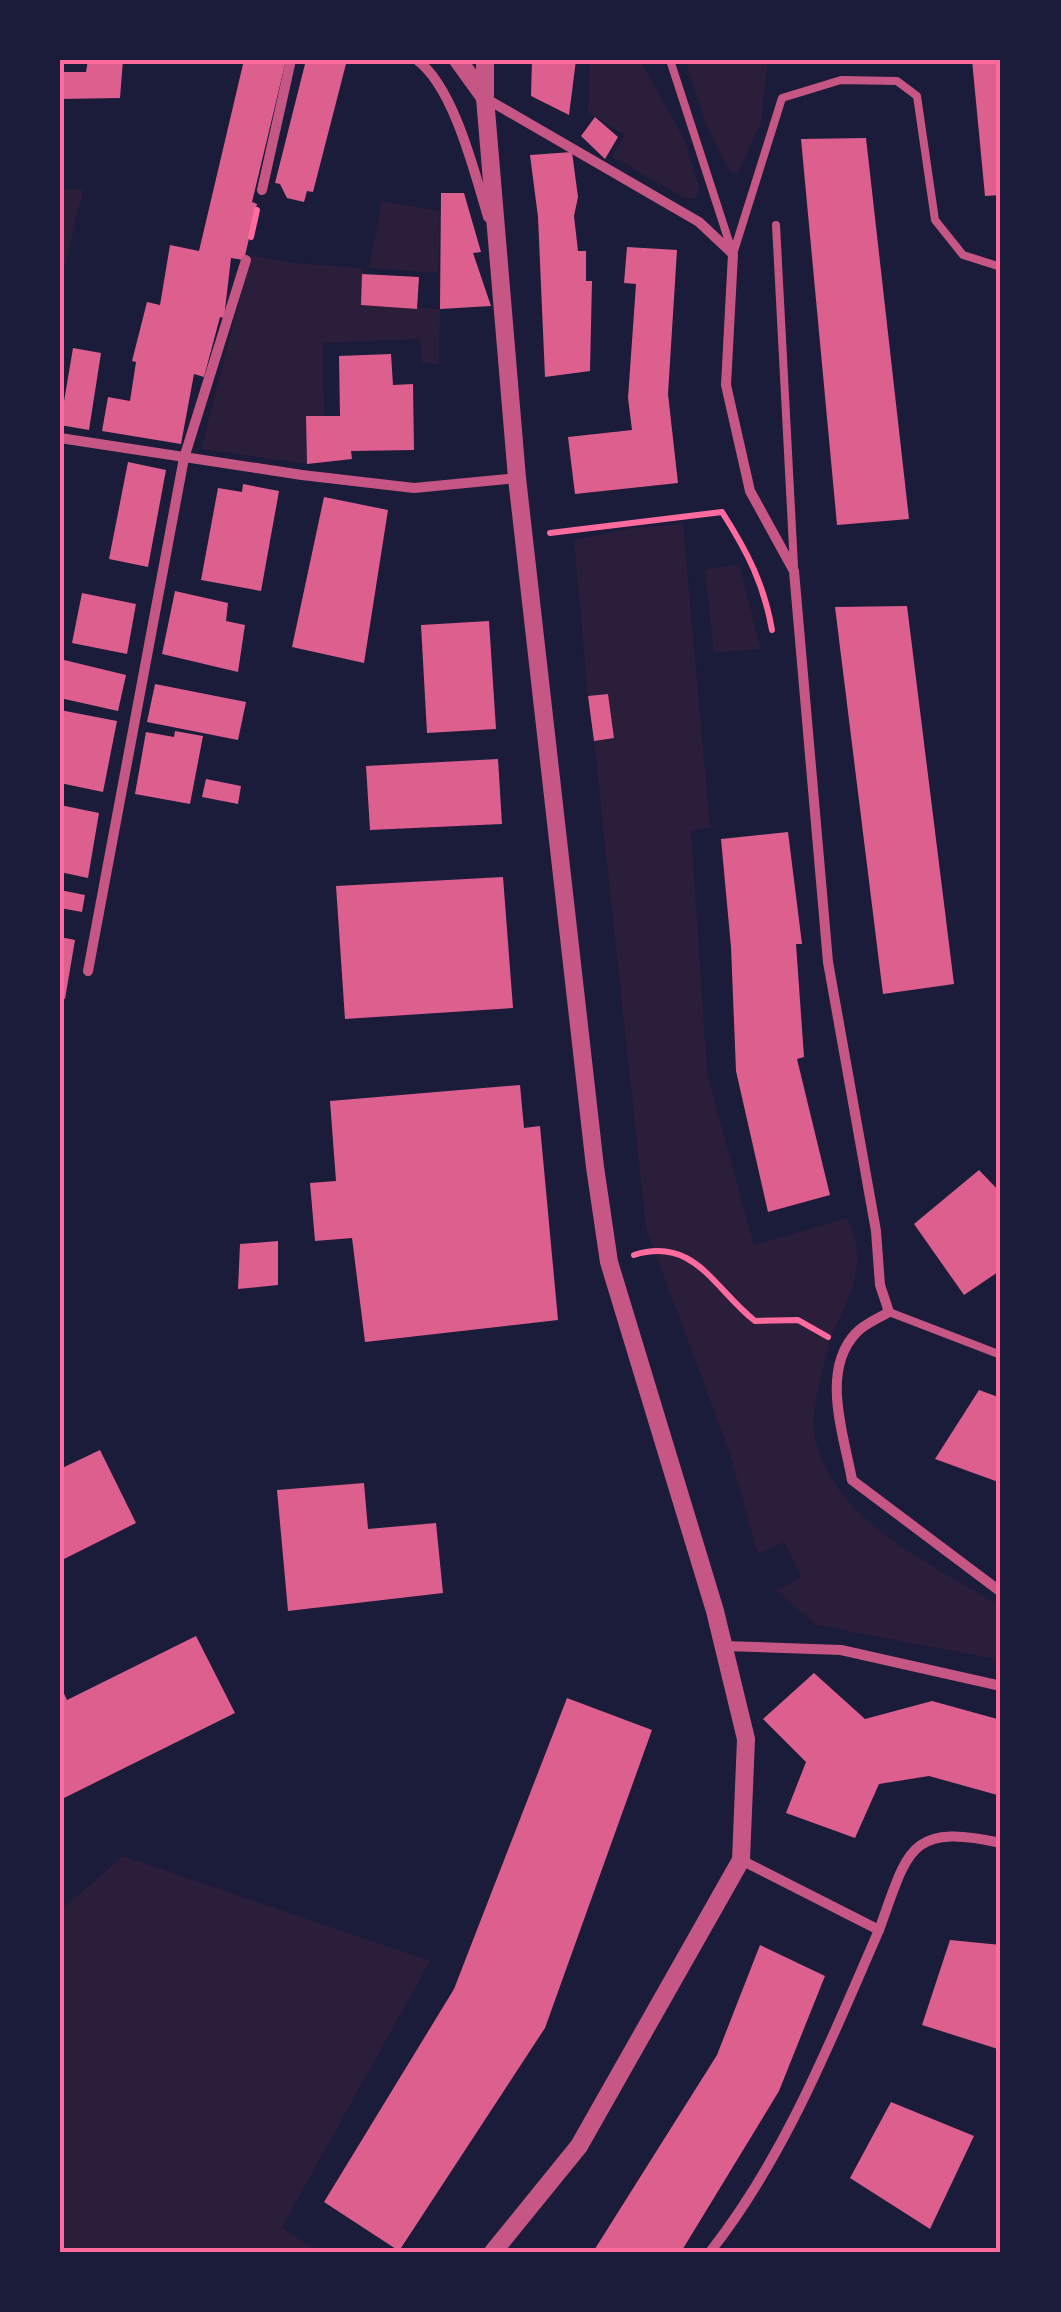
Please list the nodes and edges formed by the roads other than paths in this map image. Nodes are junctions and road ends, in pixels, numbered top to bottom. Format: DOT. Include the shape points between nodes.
graph roads {
  1 [pos="292,60"];
  2 [pos="418,60"];
  3 [pos="458,60"];
  4 [pos="484,60"];
  5 [pos="670,60"];
  6 [pos="485,98"];
  7 [pos="262,190"];
  8 [pos="776,225"];
  9 [pos="498,246"];
  10 [pos="733,254"];
  11 [pos="246,260"];
  12 [pos="998,264"];
  13 [pos="60,438"];
  14 [pos="184,458"];
  15 [pos="518,478"];
  16 [pos="794,570"];
  17 [pos="88,971"];
  18 [pos="890,1312"];
  19 [pos="1001,1355"];
  20 [pos="1001,1592"];
  21 [pos="724,1646"];
  22 [pos="1001,1686"];
  23 [pos="1001,1844"];
  24 [pos="740,1860"];
  25 [pos="879,1930"];
  26 [pos="493,2252"];
  27 [pos="710,2252"];
  1 -- 7 [label="street"];
  2 -- 9 [label="street" via="462,131"];
  3 -- 6 [label="street"];
  4 -- 6 [label="street"];
  5 -- 10 [label="lane"];
  6 -- 9 [label="street"];
  6 -- 10 [label="street" via="699,222"];
  8 -- 16 [label="lane"];
  9 -- 15 [label="street"];
  10 -- 12 [label="lane" via="782,98 840,80 897,81 918,96 935,220 963,256"];
  10 -- 16 [label="street" via="726,385 750,490"];
  11 -- 14 [label="street"];
  13 -- 14 [label="street"];
  14 -- 15 [label="street" via="414,488"];
  14 -- 17 [label="street"];
  15 -- 21 [label="street" via="609,1262"];
  16 -- 18 [label="street" via="828,962 880,1285"];
  18 -- 19 [label="lane"];
  18 -- 20 [label="street" via="857,1332 844,1350 836,1382 852,1480"];
  21 -- 22 [label="street" via="841,1650"];
  21 -- 24 [label="street" via="746,1739"];
  23 -- 25 [label="street" via="959,1834 930,1838 906,1859"];
  24 -- 25 [label="street"];
  24 -- 26 [label="street" via="579,2146"];
  25 -- 27 [label="street" via="746,2207"];
}
